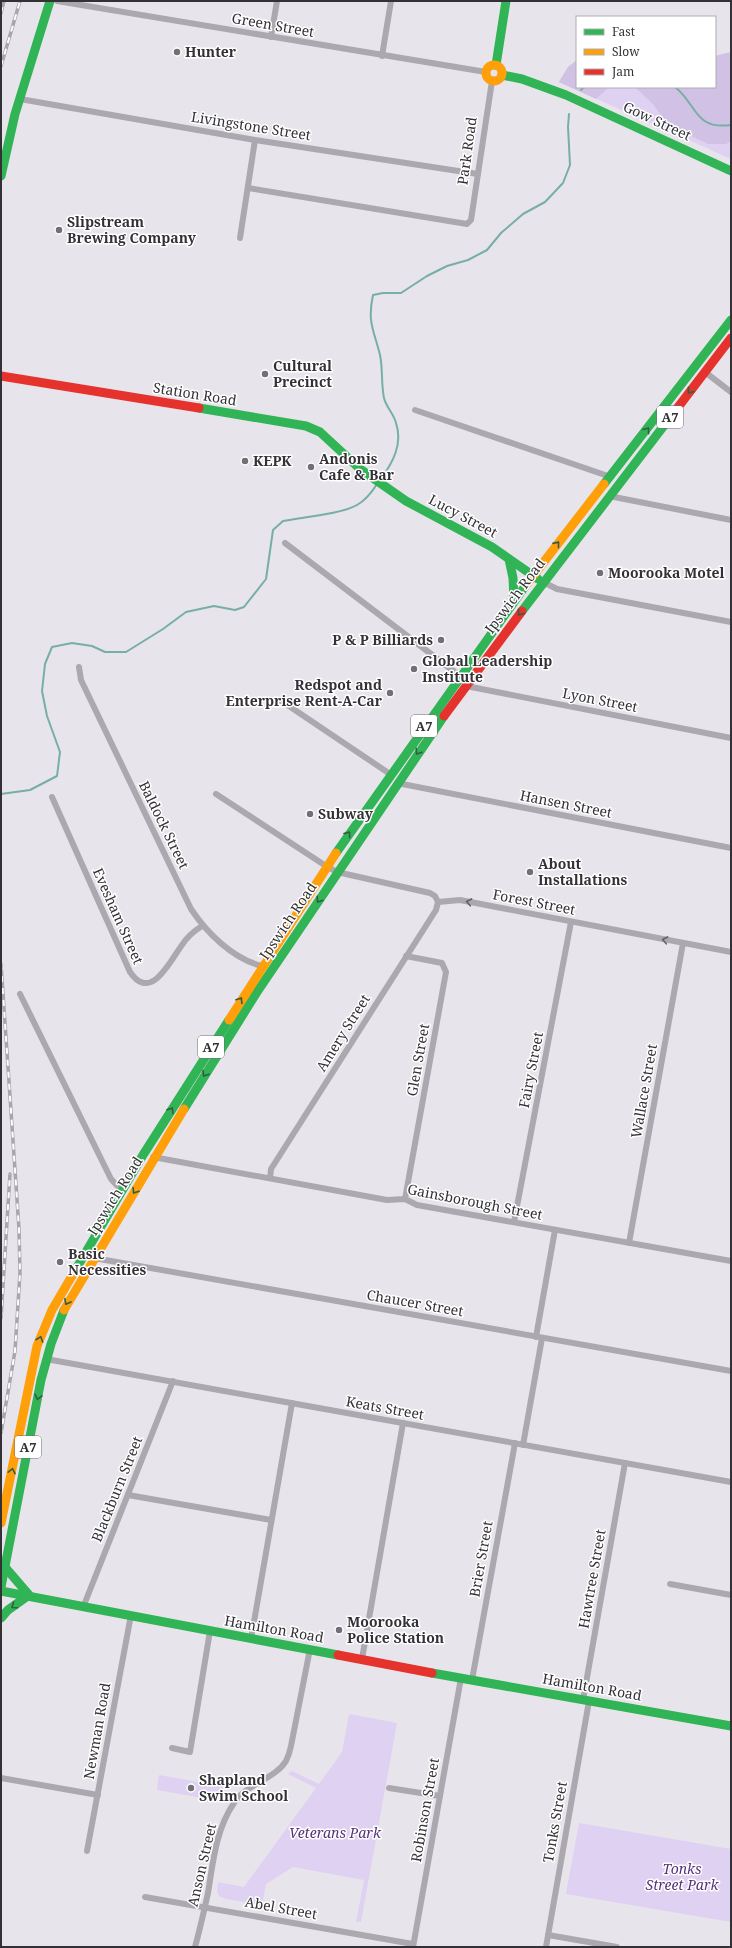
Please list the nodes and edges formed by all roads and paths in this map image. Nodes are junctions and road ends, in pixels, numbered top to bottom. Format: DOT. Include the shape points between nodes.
graph roads {
  1 [pos="50,1"];
  2 [pos="57,1"];
  3 [pos="278,1"];
  4 [pos="392,1"];
  5 [pos="506,1"];
  6 [pos="271,37"];
  7 [pos="382,56"];
  8 [pos="496,65"];
  9 [pos="486,72"];
  10 [pos="502,75"];
  11 [pos="492,81"];
  12 [pos="20,99"];
  13 [pos="255,140"];
  14 [pos="731,171"];
  15 [pos="478,174"];
  16 [pos="1,176"];
  17 [pos="248,188"];
  18 [pos="240,238"];
  19 [pos="731,320"];
  20 [pos="731,338"];
  21 [pos="705,372"];
  22 [pos="1,376"];
  23 [pos="731,392"];
  24 [pos="415,410"];
  25 [pos="369,475"];
  26 [pos="611,477"];
  27 [pos="609,496"];
  28 [pos="731,520"];
  29 [pos="285,543"];
  30 [pos="509,559"];
  31 [pos="533,575"];
  32 [pos="543,582"];
  33 [pos="514,600"];
  34 [pos="731,622"];
  35 [pos="79,667"];
  36 [pos="460,676"];
  37 [pos="465,686"];
  38 [pos="280,700"];
  39 [pos="731,738"];
  40 [pos="390,774"];
  41 [pos="397,783"];
  42 [pos="216,794"];
  43 [pos="52,797"];
  44 [pos="731,848"];
  45 [pos="326,866"];
  46 [pos="337,872"];
  47 [pos="438,902"];
  48 [pos="571,922"];
  49 [pos="202,926"];
  50 [pos="683,943"];
  51 [pos="731,952"];
  52 [pos="406,956"];
  53 [pos="262,966"];
  54 [pos="20,994"];
  55 [pos="143,1155"];
  56 [pos="155,1158"];
  57 [pos="270,1178"];
  58 [pos="122,1191"];
  59 [pos="405,1198"];
  60 [pos="514,1222"];
  61 [pos="555,1230"];
  62 [pos="629,1243"];
  63 [pos="94,1258"];
  64 [pos="731,1261"];
  65 [pos="539,1337"];
  66 [pos="35,1357"];
  67 [pos="47,1359"];
  68 [pos="731,1371"];
  69 [pos="173,1381"];
  70 [pos="292,1403"];
  71 [pos="402,1423"];
  72 [pos="515,1443"];
  73 [pos="523,1445"];
  74 [pos="625,1463"];
  75 [pos="731,1482"];
  76 [pos="128,1495"];
  77 [pos="271,1520"];
  78 [pos="1,1523"];
  79 [pos="4,1566"];
  80 [pos="670,1584"];
  81 [pos="1,1586"];
  82 [pos="1,1591"];
  83 [pos="28,1595"];
  84 [pos="731,1595"];
  85 [pos="84,1605"];
  86 [pos="131,1615"];
  87 [pos="1,1618"];
  88 [pos="210,1631"];
  89 [pos="250,1639"];
  90 [pos="310,1650"];
  91 [pos="362,1659"];
  92 [pos="461,1678"];
  93 [pos="472,1680"];
  94 [pos="586,1700"];
  95 [pos="731,1726"];
  96 [pos="172,1748"];
  97 [pos="1,1778"];
  98 [pos="389,1788"];
  99 [pos="98,1795"];
  100 [pos="440,1796"];
  101 [pos="88,1851"];
  102 [pos="145,1896"];
  103 [pos="205,1907"];
  104 [pos="548,1935"];
  105 [pos="413,1945"];
  106 [pos="195,1947"];
  107 [pos="546,1947"];
  108 [pos="618,1947"];
  1 -- 12 [label="main road"];
  2 -- 6 [label="street, Green Street"];
  3 -- 6 [label="street"];
  4 -- 7 [label="street"];
  5 -- 8 [label="main road"];
  6 -- 7 [label="street, Green Street"];
  7 -- 9 [label="street, Green Street"];
  8 -- 9 [label="main road" via="489,67"];
  8 -- 10 [label="main road" via="501,68"];
  9 -- 11 [label="main road"];
  10 -- 11 [label="main road" via="500,79"];
  10 -- 14 [label="main road, Gow Street" via="522,79 573,98"];
  11 -- 15 [label="street, Park Road"];
  12 -- 13 [label="street, Livingstone Street"];
  12 -- 16 [label="main road"];
  13 -- 15 [label="street, Livingstone Street"];
  13 -- 17 [label="street"];
  15 -- 17 [label="street, Park Road" via="471,220 467,224"];
  17 -- 18 [label="street"];
  26 -- 19 [label="main road, Ipswich Road / A7, one-way"];
  20 -- 21 [label="main road, Ipswich Road / A7"];
  21 -- 23 [label="street"];
  21 -- 27 [label="main road, Ipswich Road / A7, one-way"];
  22 -- 25 [label="main road, Station Road" via="306,426 320,432"];
  24 -- 26 [label="street"];
  25 -- 30 [label="main road, Lucy Street" via="406,501 492,547"];
  31 -- 26 [label="main road, Ipswich Road / A7, one-way"];
  27 -- 28 [label="street"];
  27 -- 32 [label="main road, Ipswich Road / A7"];
  29 -- 36 [label="street"];
  30 -- 31 [label="main road, Lucy Street"];
  30 -- 33 [label="main road"];
  31 -- 32 [label="main road, Lucy Street"];
  31 -- 33 [label="main road, Ipswich Road / A7"];
  32 -- 34 [label="street" via="557,588"];
  32 -- 37 [label="main road, Ipswich Road / A7, one-way"];
  33 -- 36 [label="main road, Ipswich Road / A7"];
  35 -- 49 [label="street, Baldock Street" via="85,688 191,909"];
  36 -- 40 [label="main road, Ipswich Road / A7"];
  37 -- 39 [label="street, Lyon Street"];
  37 -- 41 [label="main road, Ipswich Road / A7, one-way"];
  38 -- 40 [label="street"];
  45 -- 40 [label="main road, Ipswich Road / A7, one-way"];
  41 -- 44 [label="street, Hansen Street"];
  41 -- 46 [label="main road, Ipswich Road / A7"];
  42 -- 45 [label="street"];
  43 -- 49 [label="street, Evesham Street" via="135,980 146,983 157,979 182,944"];
  45 -- 46 [label="street"];
  45 -- 53 [label="main road, Ipswich Road / A7"];
  46 -- 47 [label="street" via="430,893"];
  46 -- 56 [label="main road, Ipswich Road / A7, one-way" via="257,992"];
  48 -- 47 [label="street, Forest Street, one-way" via="460,900"];
  47 -- 52 [label="street, Amery Street" via="436,910"];
  50 -- 48 [label="street, Forest Street, one-way"];
  48 -- 60 [label="street, Fairy Street"];
  49 -- 53 [label="street, Baldock Street" via="247,961"];
  50 -- 51 [label="street, Forest Street"];
  50 -- 62 [label="street, Wallace Street"];
  52 -- 57 [label="street, Amery Street" via="271,1169"];
  52 -- 59 [label="street, Glen Street" via="442,963 446,972"];
  55 -- 53 [label="main road, Ipswich Road / A7, one-way"];
  54 -- 58 [label="street" via="111,1179"];
  55 -- 56 [label="street, Gainsborough Street"];
  55 -- 58 [label="main road, Ipswich Road / A7"];
  56 -- 57 [label="street, Gainsborough Street"];
  56 -- 63 [label="main road, Ipswich Road / A7, one-way"];
  57 -- 59 [label="street, Gainsborough Street" via="388,1200"];
  66 -- 58 [label="main road, Ipswich Road / A7, one-way" via="52,1310"];
  59 -- 60 [label="street, Gainsborough Street" via="417,1205"];
  60 -- 61 [label="street, Gainsborough Street"];
  61 -- 62 [label="street, Gainsborough Street"];
  61 -- 65 [label="street"];
  62 -- 64 [label="street, Gainsborough Street"];
  63 -- 65 [label="street, Chaucer Street"];
  63 -- 67 [label="main road, Ipswich Road / A7, one-way" via="60,1317"];
  65 -- 68 [label="street, Chaucer Street"];
  65 -- 73 [label="street"];
  66 -- 67 [label="street, Keats Street"];
  78 -- 66 [label="main road, Ipswich Road / A7, one-way"];
  67 -- 69 [label="street, Keats Street"];
  67 -- 79 [label="main road, Ipswich Road / A7, one-way"];
  69 -- 70 [label="street, Keats Street"];
  69 -- 76 [label="street, Blackburn Street"];
  70 -- 71 [label="street, Keats Street"];
  70 -- 77 [label="street"];
  71 -- 72 [label="street, Keats Street"];
  71 -- 91 [label="street"];
  72 -- 73 [label="street, Keats Street"];
  72 -- 93 [label="street, Brier Street"];
  73 -- 74 [label="street, Keats Street"];
  74 -- 75 [label="street, Keats Street"];
  74 -- 94 [label="street, Hawtree Street"];
  76 -- 77 [label="street"];
  76 -- 85 [label="street, Blackburn Street"];
  77 -- 89 [label="street"];
  79 -- 81 [label="main road, Ipswich Road / A7"];
  79 -- 83 [label="main road"];
  80 -- 84 [label="street"];
  82 -- 83 [label="main road, Hamilton Road"];
  83 -- 85 [label="main road, Hamilton Road"];
  83 -- 87 [label="main road, one-way"];
  85 -- 86 [label="main road, Hamilton Road"];
  86 -- 88 [label="main road, Hamilton Road"];
  86 -- 99 [label="street, Newman Road"];
  88 -- 89 [label="main road, Hamilton Road"];
  88 -- 96 [label="street" via="190,1752"];
  89 -- 90 [label="main road, Hamilton Road"];
  90 -- 91 [label="main road, Hamilton Road"];
  90 -- 103 [label="street, Anson Street" via="286,1761 243,1792 225,1817 218,1836"];
  91 -- 92 [label="main road, Hamilton Road"];
  92 -- 93 [label="main road, Hamilton Road"];
  92 -- 100 [label="street, Robinson Street"];
  93 -- 94 [label="main road, Hamilton Road"];
  94 -- 95 [label="main road, Hamilton Road"];
  94 -- 104 [label="street, Tonks Street"];
  97 -- 99 [label="street"];
  98 -- 100 [label="street"];
  99 -- 101 [label="street, Newman Road"];
  100 -- 105 [label="street, Robinson Street"];
  102 -- 103 [label="street, Abel Street"];
  103 -- 105 [label="street, Abel Street"];
  103 -- 106 [label="street, Anson Street"];
  104 -- 107 [label="street, Tonks Street"];
  104 -- 108 [label="street"];
}
